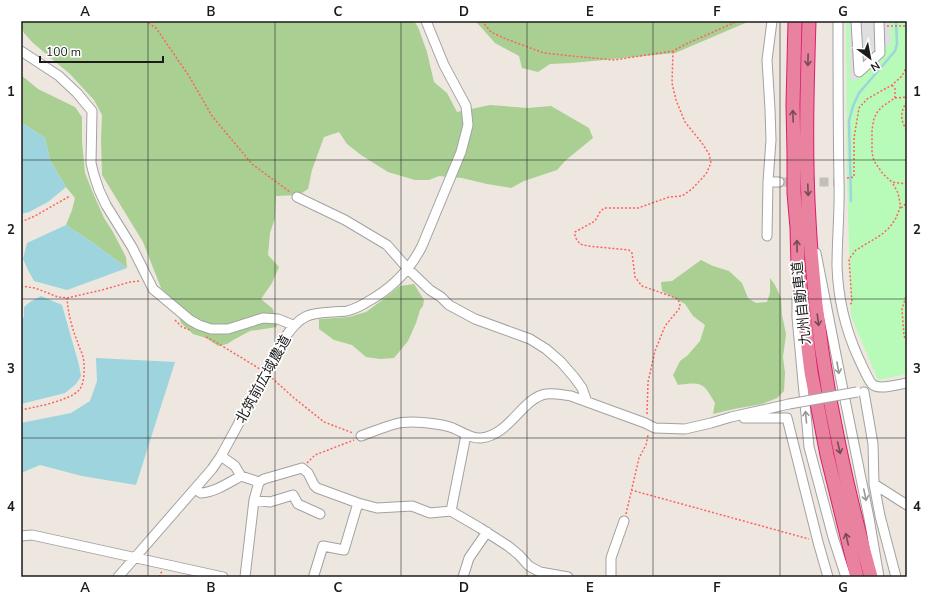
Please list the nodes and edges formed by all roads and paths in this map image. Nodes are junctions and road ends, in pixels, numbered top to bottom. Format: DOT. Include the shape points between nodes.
graph roads {
  1 [pos="145,21"];
  2 [pos="426,21"];
  3 [pos="482,21"];
  4 [pos="738,21"];
  5 [pos="772,21"];
  6 [pos="795,21"];
  7 [pos="809,21"];
  8 [pos="838,21"];
  9 [pos="856,21"];
  10 [pos="879,24"];
  11 [pos="907,26"];
  12 [pos="21,51"];
  13 [pos="673,51"];
  14 [pos="907,66"];
  15 [pos="892,85"];
  16 [pos="907,97"];
  17 [pos="894,98"];
  18 [pos="907,102"];
  19 [pos="907,130"];
  20 [pos="854,177"];
  21 [pos="768,182"];
  22 [pos="779,182"];
  23 [pos="892,182"];
  24 [pos="907,184"];
  25 [pos="70,196"];
  26 [pos="297,197"];
  27 [pos="907,203"];
  28 [pos="900,208"];
  29 [pos="809,220"];
  30 [pos="21,222"];
  31 [pos="767,236"];
  32 [pos="798,268"];
  33 [pos="408,269"];
  34 [pos="150,283"];
  35 [pos="21,286"];
  36 [pos="907,293"];
  37 [pos="67,298"];
  38 [pos="842,309"];
  39 [pos="293,325"];
  40 [pos="907,342"];
  41 [pos="266,374"];
  42 [pos="907,383"];
  43 [pos="872,384"];
  44 [pos="861,392"];
  45 [pos="586,402"];
  46 [pos="21,410"];
  47 [pos="731,417"];
  48 [pos="648,425"];
  49 [pos="466,435"];
  50 [pos="361,436"];
  51 [pos="221,456"];
  52 [pos="302,468"];
  53 [pos="241,476"];
  54 [pos="259,482"];
  55 [pos="874,484"];
  56 [pos="195,489"];
  57 [pos="631,490"];
  58 [pos="254,500"];
  59 [pos="358,503"];
  60 [pos="907,505"];
  61 [pos="451,511"];
  62 [pos="320,514"];
  63 [pos="624,521"];
  64 [pos="487,532"];
  65 [pos="21,536"];
  66 [pos="818,542"];
  67 [pos="135,558"];
  68 [pos="118,577"];
  69 [pos="223,577"];
  70 [pos="245,577"];
  71 [pos="314,577"];
  72 [pos="463,577"];
  73 [pos="568,577"];
  74 [pos="610,577"];
  75 [pos="828,577"];
  76 [pos="846,577"];
  77 [pos="857,577"];
  78 [pos="872,577"];
  79 [pos="879,577"];
  80 [pos="896,577"];
  1 -- 26 [label="path" via="156,28 189,76 212,116 252,164"];
  2 -- 33 [label="street, 北筑前広域農道" via="444,66 466,106 468,125 461,152 422,246"];
  3 -- 13 [label="path" via="491,32 544,53 614,60"];
  4 -- 13 [label="path"];
  5 -- 21 [label="street" via="767,60 771,140"];
  32 -- 6 [label="highway, 九州自動車道, one-way" via="794,193"];
  7 -- 29 [label="highway, 九州自動車道, one-way"];
  8 -- 38 [label="street" via="837,266"];
  9 -- 10 [label="street" via="859,72 880,53"];
  10 -- 11 [label="path"];
  12 -- 34 [label="street" via="59,76 92,111 91,163 99,190"];
  13 -- 48 [label="path" via="672,82 676,100 685,122 709,154 711,163 706,174 682,196 669,197 638,208 604,208 595,221 575,232 580,244 629,250 632,253 635,277 642,286 678,299 679,309 665,326 655,351 648,382"];
  14 -- 15 [label="path" via="902,76"];
  15 -- 17 [label="path" via="895,89"];
  15 -- 20 [label="path" via="867,99 859,108 854,138"];
  16 -- 17 [label="path"];
  17 -- 23 [label="path" via="878,111 872,130 874,160"];
  18 -- 19 [label="path" via="901,117"];
  21 -- 22 [label="street"];
  21 -- 31 [label="street"];
  23 -- 24 [label="path"];
  23 -- 28 [label="path" via="898,193"];
  25 -- 30 [label="path"];
  26 -- 33 [label="street" via="345,220 387,245"];
  27 -- 28 [label="path"];
  28 -- 38 [label="path" via="890,228 856,250 849,259 852,302"];
  29 -- 78 [label="highway, 九州自動車道, one-way" via="823,358 839,445"];
  29 -- 79 [label="street, one-way"];
  76 -- 32 [label="street, one-way" via="808,447 797,317"];
  77 -- 32 [label="highway, 九州自動車道, one-way" via="827,455 811,372"];
  33 -- 39 [label="street, 北筑前広域農道" via="377,297 360,307 348,311 311,314"];
  33 -- 45 [label="street" via="449,305 475,319 530,339 546,349 574,377 582,388"];
  34 -- 37 [label="path" via="130,282"];
  34 -- 39 [label="street" via="153,289 190,320 211,329 228,329 263,318 278,319"];
  35 -- 37 [label="path"];
  36 -- 40 [label="path" via="902,309 904,336"];
  37 -- 46 [label="path" via="83,358 84,380 80,390 50,404"];
  38 -- 43 [label="street" via="851,341"];
  39 -- 41 [label="street, 北筑前広域農道"];
  41 -- 50 [label="path" via="324,422"];
  41 -- 51 [label="street, 北筑前広域農道"];
  42 -- 43 [label="street" via="884,387"];
  43 -- 44 [label="street"];
  44 -- 47 [label="street, bridge"];
  44 -- 55 [label="street" via="873,444"];
  45 -- 48 [label="street"];
  45 -- 49 [label="street" via="571,396 547,394 534,400 496,433 481,438"];
  47 -- 48 [label="street" via="686,429 656,428"];
  47 -- 66 [label="street" via="787,418"];
  48 -- 57 [label="path" via="646,445 639,458"];
  49 -- 50 [label="street" via="448,426 411,421 396,423"];
  49 -- 61 [label="street"];
  50 -- 52 [label="path" via="315,455"];
  51 -- 53 [label="street" via="235,466"];
  51 -- 56 [label="street, 北筑前広域農道"];
  52 -- 54 [label="street"];
  52 -- 59 [label="street" via="317,488"];
  53 -- 54 [label="street"];
  53 -- 56 [label="street" via="208,492 200,493"];
  54 -- 58 [label="street"];
  55 -- 60 [label="street"];
  55 -- 80 [label="street"];
  56 -- 67 [label="street, 北筑前広域農道"];
  57 -- 63 [label="path"];
  57 -- 66 [label="path"];
  58 -- 62 [label="street" via="270,502 293,495 298,504"];
  58 -- 70 [label="street"];
  59 -- 61 [label="street" via="378,508 412,506 430,513"];
  59 -- 71 [label="street" via="344,550 323,546"];
  61 -- 64 [label="street"];
  63 -- 74 [label="street" via="611,558"];
  64 -- 72 [label="street" via="468,558"];
  64 -- 73 [label="street" via="519,554 529,566 540,572"];
  65 -- 67 [label="street" via="32,535"];
  66 -- 75 [label="street"];
  67 -- 68 [label="street, 北筑前広域農道"];
  67 -- 69 [label="street"];
}
